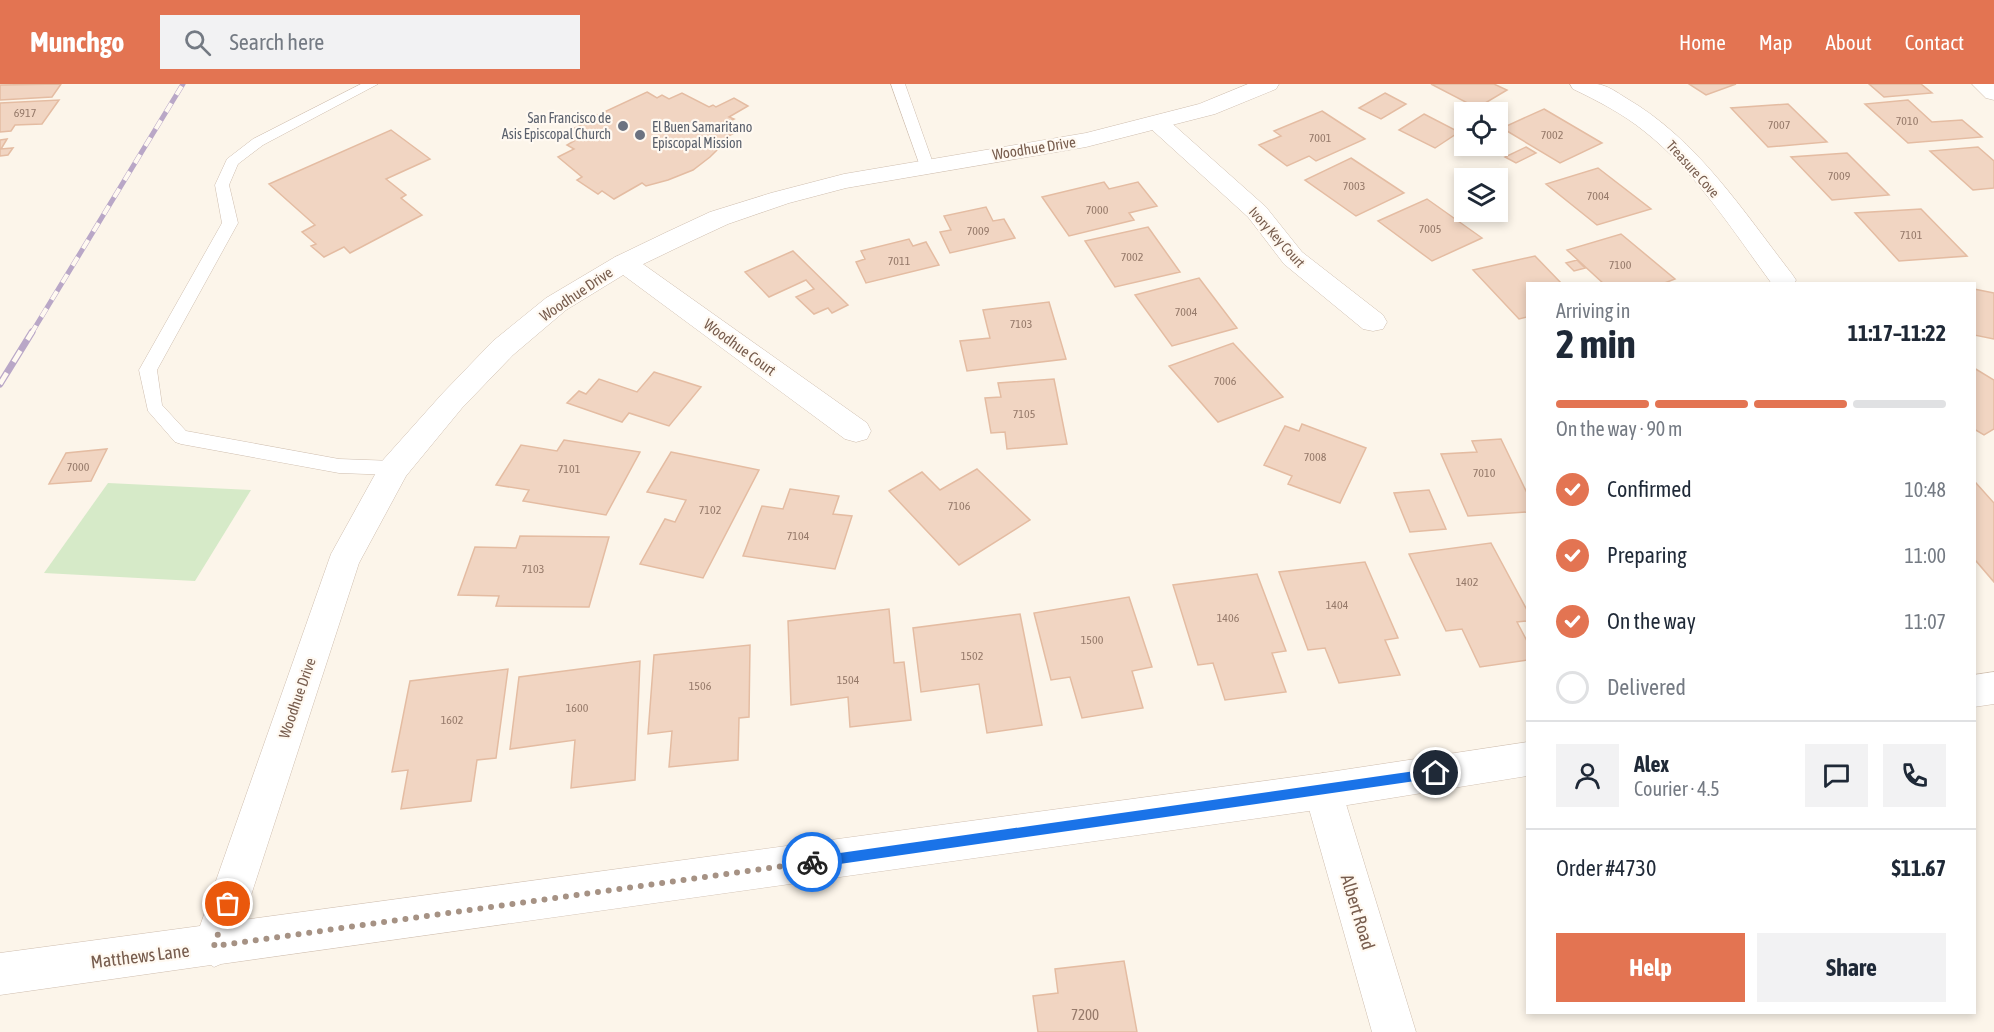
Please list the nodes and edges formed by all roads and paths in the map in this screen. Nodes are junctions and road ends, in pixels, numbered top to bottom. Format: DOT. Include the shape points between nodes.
graph roads {
  1 [pos="372,84"];
  2 [pos="898,84"];
  3 [pos="1268,84"];
  4 [pos="1581,84"];
  5 [pos="1983,84"];
  6 [pos="1994,93"];
  7 [pos="1158,123"];
  8 [pos="927,166"];
  9 [pos="624,263"];
  10 [pos="1783,280"];
  11 [pos="1373,322"];
  12 [pos="856,431"];
  13 [pos="394,468"];
  14 [pos="1994,688"];
  15 [pos="1976,691"];
  16 [pos="1526,759"];
  17 [pos="1323,791"];
  18 [pos="214,946"];
  19 [pos="0,974"];
  20 [pos="1394,1032"];
  1 -- 13 [label="lane" via="258,141 232,162 222,184 230,223 148,370 154,407 180,437 339,466"];
  2 -- 8 [label="lane"];
  3 -- 7 [label="street, Woodhue Drive" via="1208,109"];
  4 -- 10 [label="street, Treasure Cove" via="1618,103 1662,134 1705,179"];
  5 -- 6 [label="street"];
  7 -- 8 [label="street, Woodhue Drive" via="1086,140"];
  7 -- 11 [label="street, Ivory Key Court" via="1257,212 1293,258"];
  8 -- 9 [label="street, Woodhue Drive" via="780,198 719,218"];
  9 -- 12 [label="street, Woodhue Court"];
  9 -- 13 [label="street, Woodhue Drive" via="556,304 503,348"];
  13 -- 18 [label="street, Woodhue Drive" via="343,563"];
  14 -- 15 [label="street"];
  16 -- 17 [label="street, Matthews Lane"];
  17 -- 18 [label="street, Matthews Lane"];
  17 -- 20 [label="street, Albert Road"];
  18 -- 19 [label="street, Matthews Lane"];
}
